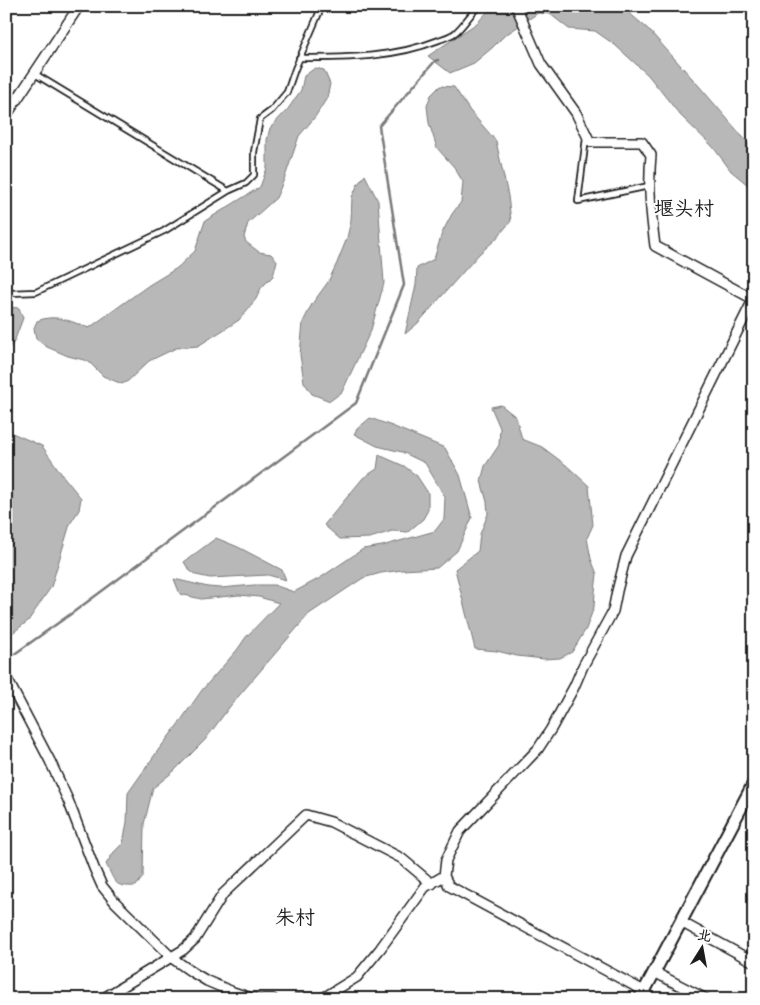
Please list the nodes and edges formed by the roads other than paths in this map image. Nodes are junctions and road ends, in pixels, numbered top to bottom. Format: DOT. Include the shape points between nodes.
graph roads {
  1 [pos="79,6"];
  2 [pos="322,6"];
  3 [pos="479,6"];
  4 [pos="516,6"];
  5 [pos="299,58"];
  6 [pos="35,74"];
  7 [pos="6,116"];
  8 [pos="586,134"];
  9 [pos="649,186"];
  10 [pos="228,191"];
  11 [pos="6,294"];
  12 [pos="753,298"];
  13 [pos="6,677"];
  14 [pos="754,783"];
  15 [pos="444,876"];
  16 [pos="432,884"];
  17 [pos="681,922"];
  18 [pos="172,958"];
  19 [pos="754,962"];
  20 [pos="654,972"];
  21 [pos="645,996"];
  22 [pos="102,999"];
  23 [pos="258,999"];
  24 [pos="263,999"];
  25 [pos="273,999"];
  26 [pos="297,999"];
  27 [pos="706,999"];
  1 -- 6 [label="street"];
  2 -- 5 [label="lane"];
  3 -- 5 [label="lane" via="455,33 424,46 391,54"];
  4 -- 8 [label="street" via="541,64 576,113"];
  5 -- 10 [label="lane" via="288,92 260,119 254,175 246,183"];
  6 -- 7 [label="street"];
  6 -- 10 [label="lane"];
  8 -- 9 [label="street" via="590,142 642,142 651,155"];
  8 -- 9 [label="lane" via="578,201"];
  9 -- 12 [label="street" via="655,246"];
  10 -- 11 [label="lane" via="164,231 36,292"];
  12 -- 15 [label="street" via="626,556 612,611 574,687 538,749 460,831 446,860"];
  13 -- 18 [label="street" via="50,760 102,886"];
  14 -- 17 [label="street"];
  15 -- 16 [label="street"];
  15 -- 21 [label="street" via="449,886"];
  16 -- 18 [label="street" via="401,858 331,822 306,815 223,894 195,939"];
  16 -- 26 [label="street" via="425,887 357,977 323,998"];
  17 -- 19 [label="street"];
  17 -- 20 [label="street"];
  18 -- 22 [label="street"];
  18 -- 23 [label="street" via="207,981"];
  20 -- 21 [label="street"];
  20 -- 27 [label="street"];
  24 -- 25 [label="street"];
}
